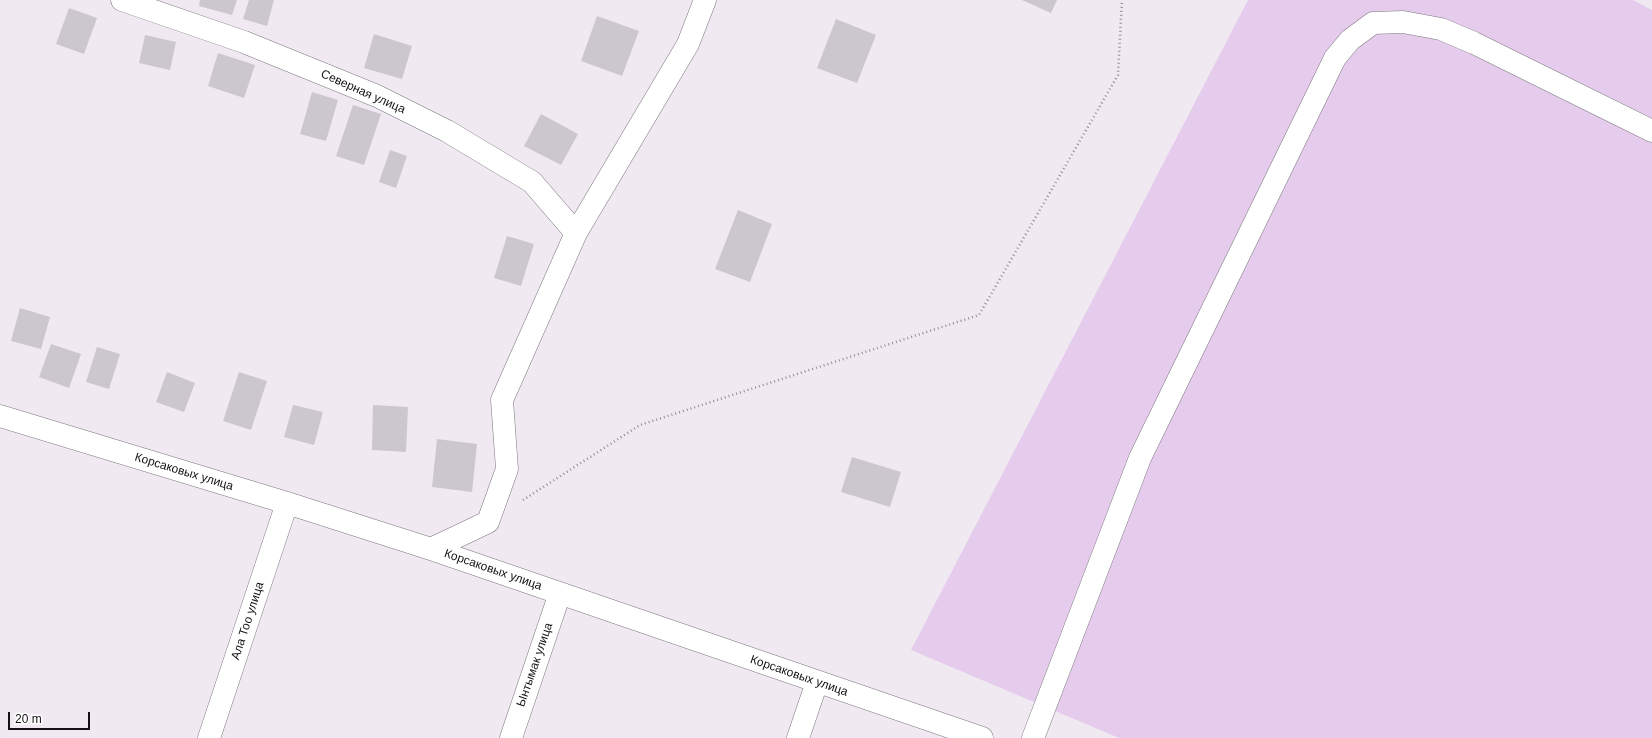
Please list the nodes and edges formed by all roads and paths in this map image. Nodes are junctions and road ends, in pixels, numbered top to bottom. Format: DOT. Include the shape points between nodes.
graph roads {
  1 [pos="122,0"];
  2 [pos="705,0"];
  3 [pos="1122,0"];
  4 [pos="1652,131"];
  5 [pos="576,233"];
  6 [pos="0,416"];
  7 [pos="521,501"];
  8 [pos="287,503"];
  9 [pos="430,549"];
  10 [pos="560,593"];
  11 [pos="817,682"];
  12 [pos="209,738"];
  13 [pos="511,738"];
  14 [pos="798,738"];
  15 [pos="982,738"];
  16 [pos="1033,738"];
  1 -- 5 [label="street, Северная улица" via="266,51 377,96 447,131 532,182"];
  2 -- 5 [label="street" via="688,44"];
  3 -- 7 [label="path" via="1118,75 979,315 640,425"];
  4 -- 16 [label="street" via="1441,29 1403,22 1373,23 1350,40 1335,58 1140,458"];
  5 -- 9 [label="street" via="502,400 507,469 488,522"];
  6 -- 8 [label="street, Корсаковых улица"];
  8 -- 9 [label="street, Корсаковых улица"];
  8 -- 12 [label="street, Ала Тоо улица"];
  9 -- 10 [label="street, Корсаковых улица"];
  10 -- 11 [label="street, Корсаковых улица"];
  10 -- 13 [label="street, Ынтымак улица"];
  11 -- 14 [label="street"];
  11 -- 15 [label="street, Корсаковых улица"];
}
